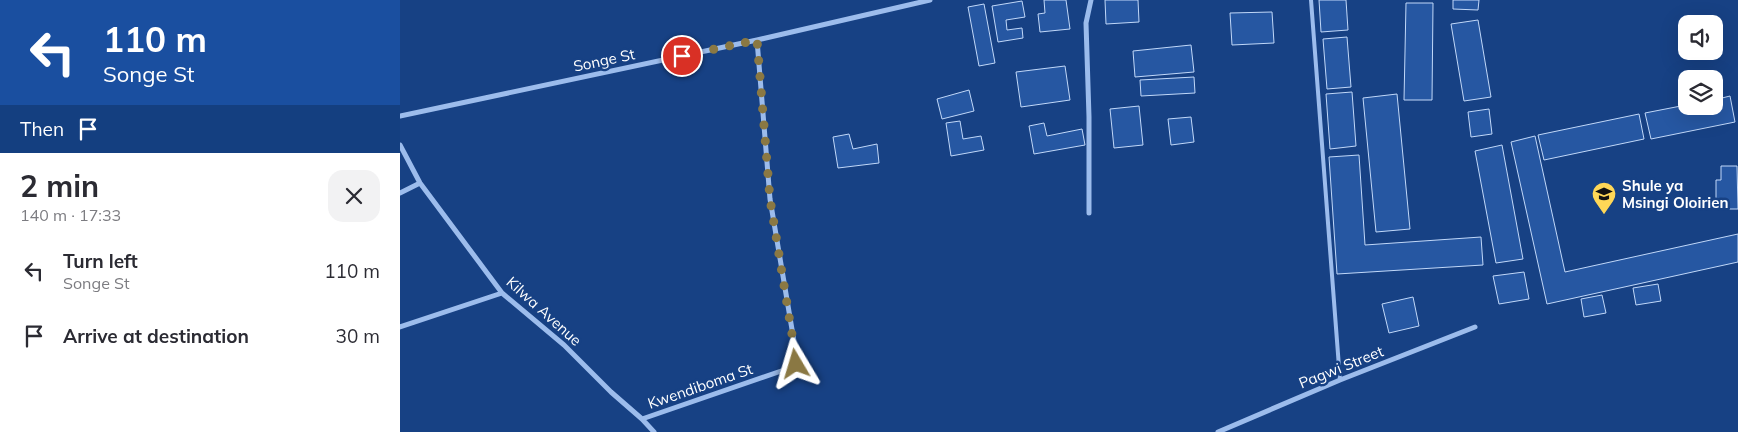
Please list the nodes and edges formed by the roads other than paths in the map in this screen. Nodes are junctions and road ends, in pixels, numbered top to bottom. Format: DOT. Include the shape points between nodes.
graph roads {
  1 [pos="930,0"];
  2 [pos="1091,0"];
  3 [pos="1311,0"];
  4 [pos="757,40"];
  5 [pos="400,116"];
  6 [pos="400,145"];
  7 [pos="420,184"];
  8 [pos="400,193"];
  9 [pos="1089,213"];
  10 [pos="502,293"];
  11 [pos="400,327"];
  12 [pos="1475,327"];
  13 [pos="1340,380"];
  14 [pos="642,419"];
  15 [pos="654,432"];
  16 [pos="1218,432"];
  1 -- 4 [label="street, Songe St"];
  2 -- 9 [label="street" via="1086,23"];
  3 -- 13 [label="lane"];
  4 -- 5 [label="street, Songe St"];
  4 -- 14 [label="street, Kwendiboma St" via="770,199 796,364"];
  6 -- 7 [label="street, Kilwa Avenue"];
  7 -- 8 [label="street"];
  7 -- 10 [label="street, Kilwa Avenue"];
  10 -- 11 [label="street"];
  10 -- 14 [label="street, Kilwa Avenue" via="564,345"];
  12 -- 13 [label="street, Pagwi Street"];
  13 -- 16 [label="street, Pagwi Street"];
  14 -- 15 [label="street, Kilwa Avenue"];
}
